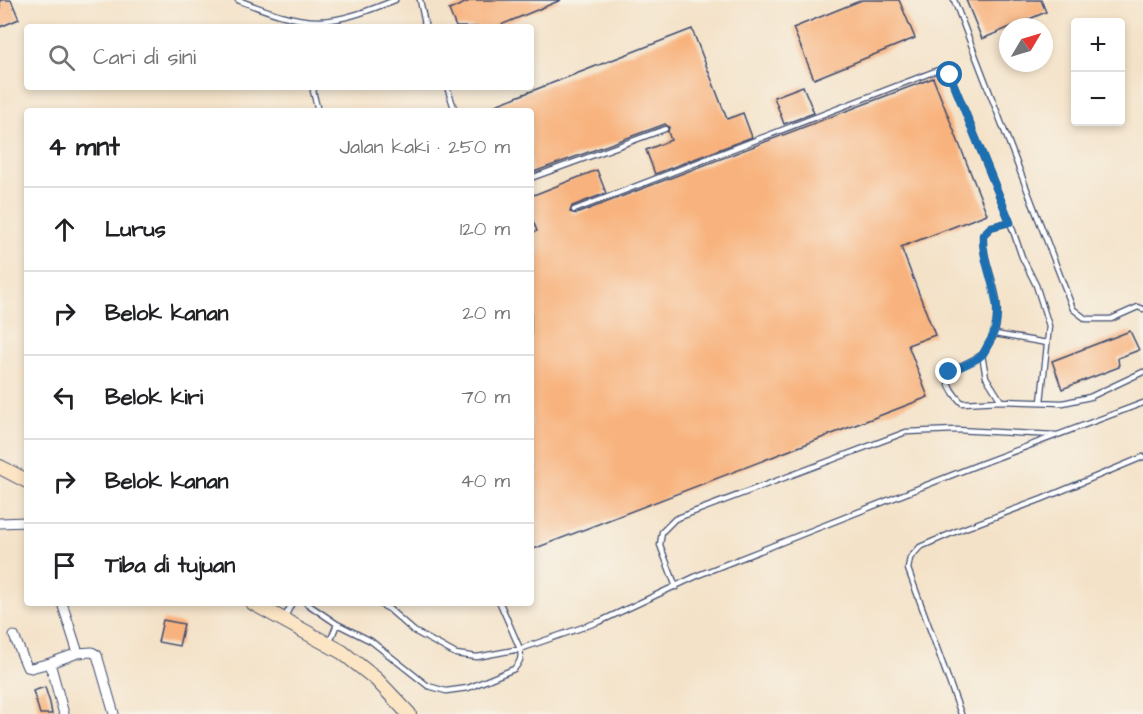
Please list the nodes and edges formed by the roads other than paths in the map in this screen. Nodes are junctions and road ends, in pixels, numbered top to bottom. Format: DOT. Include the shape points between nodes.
graph roads {
  1 [pos="238,0"];
  2 [pos="395,0"];
  3 [pos="420,0"];
  4 [pos="954,0"];
  5 [pos="424,24"];
  6 [pos="314,90"];
  7 [pos="448,90"];
  8 [pos="317,108"];
  9 [pos="454,108"];
  10 [pos="665,129"];
  11 [pos="534,177"];
  12 [pos="574,210"];
  13 [pos="1010,222"];
  14 [pos="1143,309"];
  15 [pos="995,334"];
  16 [pos="1047,343"];
  17 [pos="982,355"];
  18 [pos="1143,372"];
  19 [pos="1001,400"];
  20 [pos="1041,402"];
  21 [pos="1143,403"];
  22 [pos="1059,435"];
  23 [pos="1143,457"];
  24 [pos="0,467"];
  25 [pos="24,479"];
  26 [pos="24,522"];
  27 [pos="0,523"];
  28 [pos="676,587"];
  29 [pos="63,606"];
  30 [pos="258,606"];
  31 [pos="291,606"];
  32 [pos="310,606"];
  33 [pos="384,606"];
  34 [pos="501,606"];
  35 [pos="284,620"];
  36 [pos="337,624"];
  37 [pos="14,636"];
  38 [pos="329,644"];
  39 [pos="520,649"];
  40 [pos="78,653"];
  41 [pos="50,663"];
  42 [pos="64,714"];
  43 [pos="114,714"];
  44 [pos="409,714"];
  45 [pos="961,714"];
  1 -- 2 [label="lane" via="295,19 321,21"];
  3 -- 5 [label="lane"];
  4 -- 14 [label="lane" via="1073,309 1086,319 1111,319 1138,307"];
  6 -- 8 [label="lane"];
  7 -- 9 [label="lane"];
  10 -- 11 [label="lane"];
  12 -- 13 [label="lane" via="945,70"];
  13 -- 15 [label="lane" via="991,227 983,235 982,245 997,297"];
  13 -- 16 [label="lane" via="1044,308 1049,326"];
  15 -- 16 [label="lane"];
  15 -- 17 [label="lane"];
  16 -- 20 [label="lane"];
  17 -- 19 [label="lane" via="986,378"];
  17 -- 19 [label="lane" via="949,372 947,383 962,403"];
  18 -- 20 [label="lane" via="1090,397 1063,403"];
  19 -- 20 [label="lane"];
  21 -- 22 [label="lane"];
  22 -- 28 [label="lane"];
  22 -- 28 [label="lane" via="906,432 675,519 662,532 660,545"];
  23 -- 45 [label="lane" via="920,547 910,558 908,569"];
  24 -- 25 [label="main road"];
  26 -- 27 [label="street"];
  28 -- 39 [label="lane" via="601,621"];
  29 -- 40 [label="street"];
  30 -- 35 [label="main road"];
  31 -- 35 [label="lane"];
  32 -- 36 [label="lane"];
  33 -- 39 [label="lane" via="414,631 456,654 477,657"];
  34 -- 39 [label="lane"];
  35 -- 38 [label="main road"];
  36 -- 38 [label="lane"];
  36 -- 39 [label="lane" via="371,641 428,686 446,691 468,688 514,669 522,657"];
  37 -- 41 [label="street" via="27,667"];
  38 -- 44 [label="main road" via="376,679"];
  40 -- 41 [label="street"];
  40 -- 43 [label="street" via="97,655"];
  41 -- 42 [label="street"];
}
